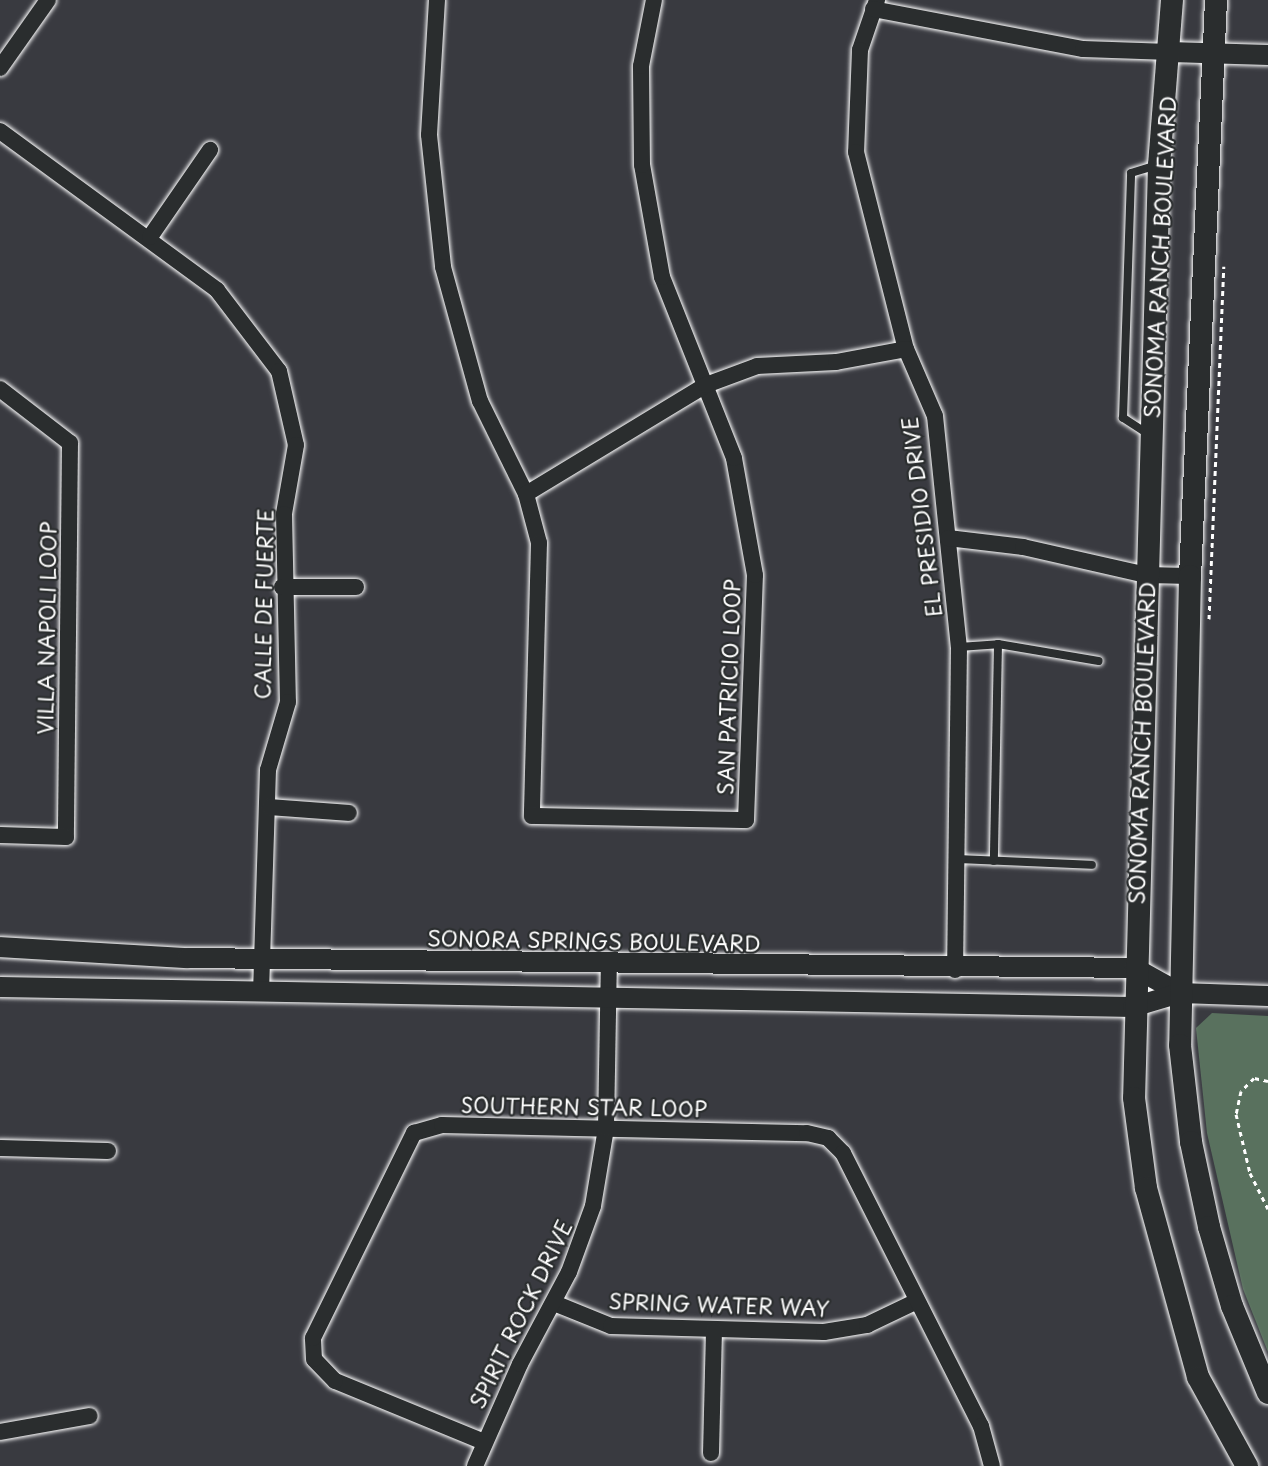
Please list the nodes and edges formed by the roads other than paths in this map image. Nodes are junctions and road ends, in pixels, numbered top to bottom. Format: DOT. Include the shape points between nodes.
graph roads {
  1 [pos="48,0"];
  2 [pos="437,0"];
  3 [pos="654,0"];
  4 [pos="1172,0"];
  5 [pos="1216,0"];
  6 [pos="875,5"];
  7 [pos="1170,52"];
  8 [pos="1214,54"];
  9 [pos="1268,55"];
  10 [pos="0,68"];
  11 [pos="0,131"];
  12 [pos="210,150"];
  13 [pos="150,237"];
  14 [pos="906,349"];
  15 [pos="706,385"];
  16 [pos="0,388"];
  17 [pos="526,494"];
  18 [pos="948,538"];
  19 [pos="1146,575"];
  20 [pos="1190,576"];
  21 [pos="356,587"];
  22 [pos="282,588"];
  23 [pos="998,644"];
  24 [pos="958,647"];
  25 [pos="1099,661"];
  26 [pos="270,807"];
  27 [pos="349,813"];
  28 [pos="0,835"];
  29 [pos="956,859"];
  30 [pos="994,861"];
  31 [pos="1092,865"];
  32 [pos="0,948"];
  33 [pos="263,959"];
  34 [pos="609,964"];
  35 [pos="1135,968"];
  36 [pos="955,970"];
  37 [pos="0,987"];
  38 [pos="261,993"];
  39 [pos="1180,993"];
  40 [pos="1268,996"];
  41 [pos="609,1002"];
  42 [pos="1133,1007"];
  43 [pos="606,1128"];
  44 [pos="0,1148"];
  45 [pos="108,1151"];
  46 [pos="917,1301"];
  47 [pos="554,1303"];
  48 [pos="714,1330"];
  49 [pos="1268,1393"];
  50 [pos="90,1416"];
  51 [pos="0,1432"];
  52 [pos="484,1442"];
  53 [pos="711,1453"];
  54 [pos="474,1466"];
  55 [pos="992,1466"];
  56 [pos="1247,1466"];
  1 -- 10 [label="street"];
  2 -- 17 [label="street" via="429,135 443,267 480,401"];
  3 -- 15 [label="street" via="641,66 642,165 662,277"];
  4 -- 7 [label="main road, SONOMA RANCH BOULEVARD"];
  5 -- 8 [label="main road, SONOMA RANCH BOULEVARD"];
  6 -- 7 [label="street" via="1083,49"];
  6 -- 14 [label="street, EL PRESIDIO DRIVE" via="860,50 856,152"];
  7 -- 8 [label="street"];
  7 -- 19 [label="main road, SONOMA RANCH BOULEVARD" via="1159,165"];
  8 -- 9 [label="street"];
  8 -- 20 [label="main road, SONOMA RANCH BOULEVARD"];
  11 -- 13 [label="street, CALLE DE FUERTE"];
  12 -- 13 [label="street"];
  13 -- 22 [label="street, CALLE DE FUERTE" via="217,290 279,371 296,445 284,513"];
  14 -- 15 [label="street" via="836,362 757,366"];
  14 -- 18 [label="street, EL PRESIDIO DRIVE" via="935,416"];
  15 -- 17 [label="street"];
  15 -- 17 [label="street, SAN PATRICIO LOOP" via="734,458 755,575 746,820 532,816 539,543"];
  16 -- 28 [label="street, VILLA NAPOLI LOOP" via="70,443 66,837"];
  18 -- 19 [label="street" via="1023,547"];
  18 -- 24 [label="street, EL PRESIDIO DRIVE"];
  19 -- 20 [label="street"];
  19 -- 35 [label="main road, SONOMA RANCH BOULEVARD"];
  20 -- 39 [label="main road, SONOMA RANCH BOULEVARD"];
  21 -- 22 [label="street"];
  22 -- 26 [label="street, CALLE DE FUERTE" via="288,702 268,770"];
  23 -- 24 [label="lane"];
  23 -- 25 [label="lane"];
  23 -- 30 [label="lane"];
  24 -- 29 [label="street, EL PRESIDIO DRIVE"];
  26 -- 27 [label="street"];
  26 -- 33 [label="street, CALLE DE FUERTE"];
  29 -- 30 [label="lane"];
  29 -- 36 [label="street, EL PRESIDIO DRIVE"];
  30 -- 31 [label="lane"];
  32 -- 33 [label="street, SONORA SPRINGS BOULEVARD"];
  33 -- 34 [label="street, SONORA SPRINGS BOULEVARD"];
  33 -- 38 [label="street, CALLE DE FUERTE"];
  34 -- 36 [label="street, SONORA SPRINGS BOULEVARD"];
  34 -- 41 [label="street, SPIRIT ROCK DRIVE"];
  35 -- 36 [label="street, SONORA SPRINGS BOULEVARD"];
  35 -- 39 [label="street, SONORA SPRINGS BOULEVARD"];
  35 -- 42 [label="main road, SONOMA RANCH BOULEVARD"];
  37 -- 38 [label="street, SONORA SPRINGS BOULEVARD"];
  38 -- 41 [label="street, SONORA SPRINGS BOULEVARD"];
  39 -- 40 [label="street, SONORA SPRINGS BOULEVARD"];
  39 -- 42 [label="street, SONORA SPRINGS BOULEVARD"];
  39 -- 49 [label="main road, SONOMA RANCH BOULEVARD" via="1183,1086 1202,1201 1232,1306"];
  41 -- 42 [label="street, SONORA SPRINGS BOULEVARD"];
  41 -- 43 [label="street, SPIRIT ROCK DRIVE"];
  42 -- 56 [label="main road, SONOMA RANCH BOULEVARD" via="1134,1098 1146,1188 1198,1377"];
  43 -- 46 [label="street, SOUTHERN STAR LOOP" via="828,1138 843,1153"];
  43 -- 47 [label="street, SPIRIT ROCK DRIVE" via="589,1221"];
  43 -- 52 [label="street, SOUTHERN STAR LOOP" via="442,1125 414,1133 314,1338 314,1359 328,1377"];
  44 -- 45 [label="street"];
  46 -- 48 [label="street, SPRING WATER WAY" via="838,1331"];
  46 -- 55 [label="street, SOUTHERN STAR LOOP" via="981,1426"];
  47 -- 48 [label="street, SPRING WATER WAY" via="611,1326"];
  47 -- 52 [label="street, SPIRIT ROCK DRIVE"];
  48 -- 53 [label="street"];
  50 -- 51 [label="street"];
  52 -- 54 [label="street, SPIRIT ROCK DRIVE"];
}
